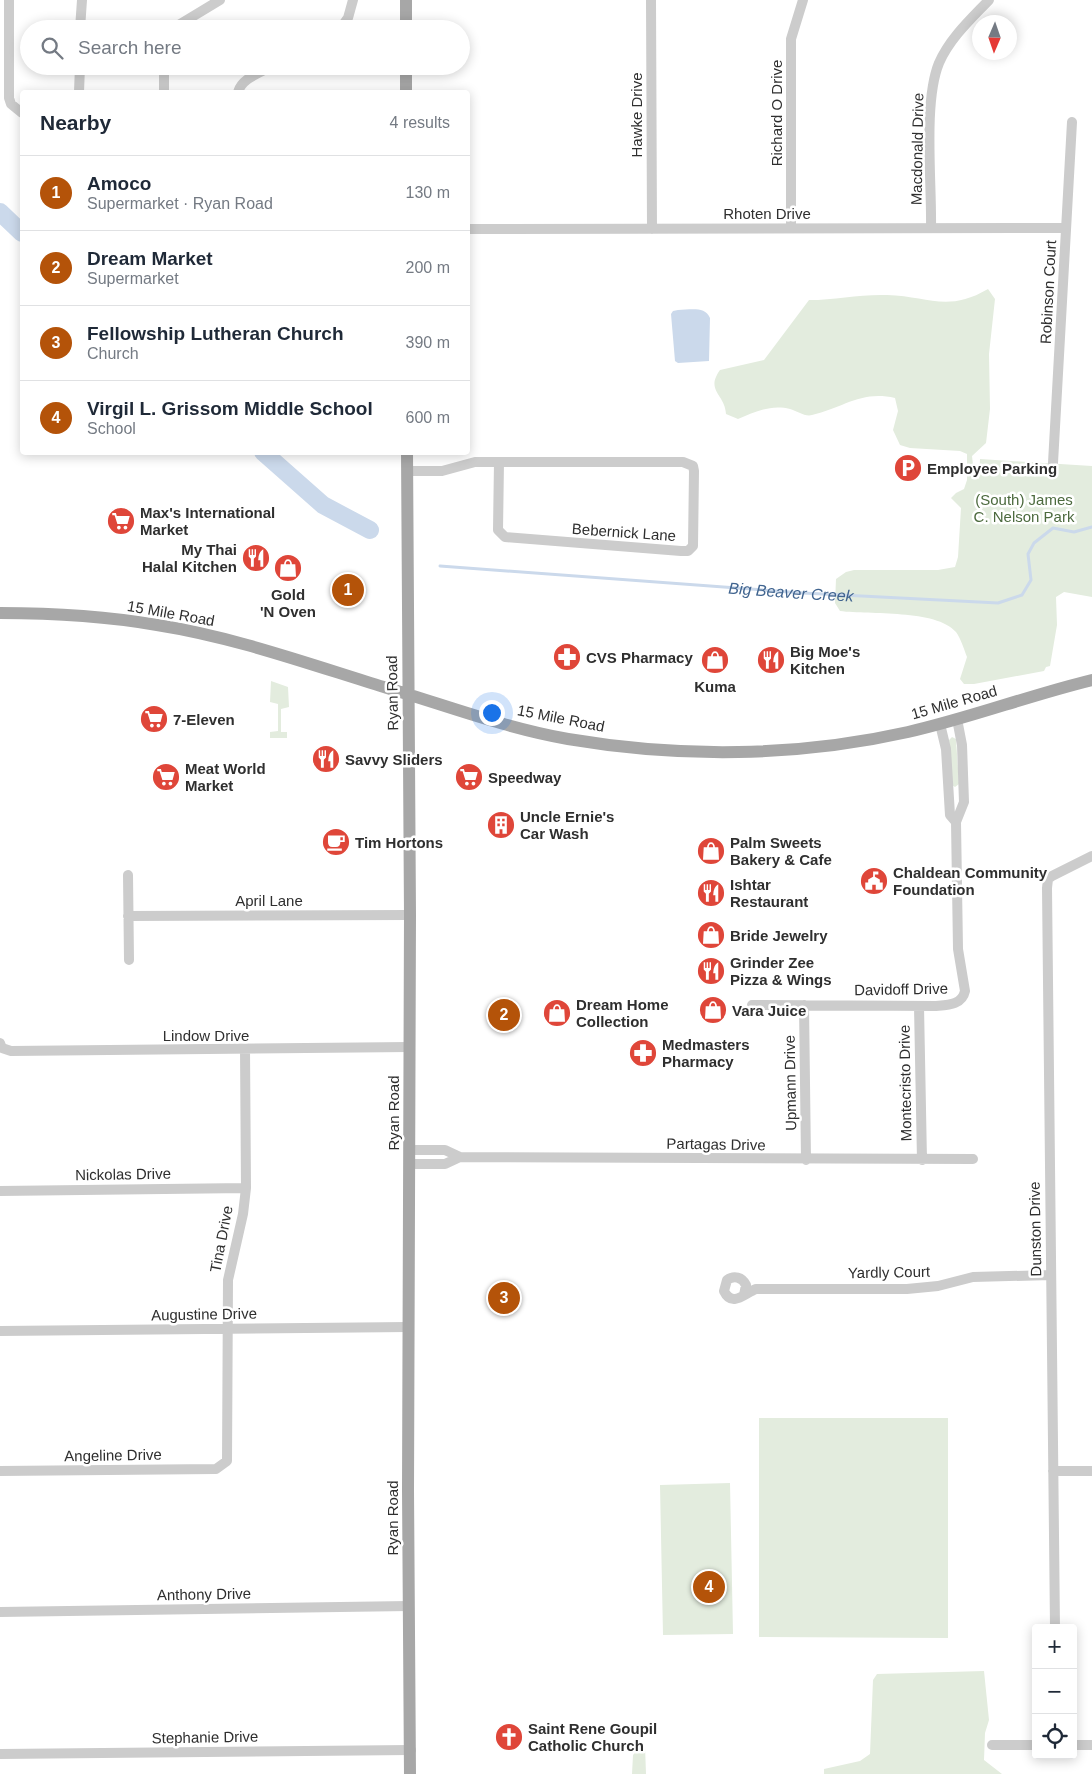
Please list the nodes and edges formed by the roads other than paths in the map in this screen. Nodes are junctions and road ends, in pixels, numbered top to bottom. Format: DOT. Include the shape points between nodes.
graph roads {
  1 [pos="9,0"];
  2 [pos="82,0"];
  3 [pos="220,0"];
  4 [pos="353,0"];
  5 [pos="406,0"];
  6 [pos="650,0"];
  7 [pos="802,0"];
  8 [pos="989,0"];
  9 [pos="81,20"];
  10 [pos="187,20"];
  11 [pos="347,20"];
  12 [pos="406,20"];
  13 [pos="80,75"];
  14 [pos="164,75"];
  15 [pos="255,75"];
  16 [pos="406,75"];
  17 [pos="79,90"];
  18 [pos="164,90"];
  19 [pos="239,90"];
  20 [pos="406,90"];
  21 [pos="20,111"];
  22 [pos="1072,122"];
  23 [pos="791,228"];
  24 [pos="931,228"];
  25 [pos="1066,228"];
  26 [pos="652,229"];
  27 [pos="470,230"];
  28 [pos="407,455"];
  29 [pos="500,462"];
  30 [pos="1053,463"];
  31 [pos="407,471"];
  32 [pos="0,613"];
  33 [pos="1092,680"];
  34 [pos="408,694"];
  35 [pos="957,719"];
  36 [pos="940,724"];
  37 [pos="956,822"];
  38 [pos="1092,856"];
  39 [pos="128,875"];
  40 [pos="410,914"];
  41 [pos="128,916"];
  42 [pos="129,960"];
  43 [pos="752,1005"];
  44 [pos="804,1006"];
  45 [pos="919,1006"];
  46 [pos="1,1046"];
  47 [pos="410,1047"];
  48 [pos="245,1049"];
  49 [pos="409,1150"];
  50 [pos="460,1157"];
  51 [pos="973,1159"];
  52 [pos="806,1160"];
  53 [pos="922,1160"];
  54 [pos="409,1164"];
  55 [pos="246,1188"];
  56 [pos="0,1191"];
  57 [pos="1051,1275"];
  58 [pos="744,1282"];
  59 [pos="756,1289"];
  60 [pos="744,1295"];
  61 [pos="409,1327"];
  62 [pos="227,1329"];
  63 [pos="0,1331"];
  64 [pos="224,1464"];
  65 [pos="1092,1470"];
  66 [pos="0,1471"];
  67 [pos="1053,1471"];
  68 [pos="409,1606"];
  69 [pos="0,1612"];
  70 [pos="1055,1624"];
  71 [pos="992,1745"];
  72 [pos="1032,1745"];
  73 [pos="1077,1745"];
  74 [pos="1092,1745"];
  75 [pos="410,1750"];
  76 [pos="0,1754"];
  77 [pos="410,1774"];
  1 -- 21 [label="street" via="9,98"];
  2 -- 9 [label="street"];
  3 -- 10 [label="street"];
  4 -- 11 [label="street"];
  5 -- 12 [label="main road"];
  6 -- 26 [label="street, Hawke Drive"];
  7 -- 23 [label="street, Richard O Drive" via="792,39"];
  8 -- 24 [label="street, Macdonald Drive" via="957,35 945,52 935,76 931,109"];
  13 -- 17 [label="street"];
  14 -- 18 [label="street"];
  15 -- 19 [label="street" via="246,80"];
  16 -- 20 [label="main road"];
  22 -- 25 [label="street, Robinson Court"];
  23 -- 24 [label="street, Rhoten Drive"];
  23 -- 26 [label="street, Rhoten Drive"];
  24 -- 25 [label="street, Rhoten Drive"];
  25 -- 30 [label="street, Robinson Court"];
  26 -- 27 [label="street, Rhoten Drive"];
  28 -- 31 [label="main road, Ryan Road"];
  29 -- 29 [label="street, Bebernick Lane" via="687,462 694,471 693,546 688,551 681,551 505,537 498,530"];
  29 -- 31 [label="street, Bebernick Lane" via="469,462 442,471"];
  31 -- 34 [label="main road, Ryan Road"];
  32 -- 34 [label="main road, 15 Mile Road" via="87,616 158,625 246,646"];
  33 -- 35 [label="main road, 15 Mile Road"];
  34 -- 36 [label="main road, 15 Mile Road" via="488,720 559,737 668,750 797,749 880,738"];
  34 -- 40 [label="main road, Ryan Road"];
  35 -- 36 [label="main road, 15 Mile Road"];
  35 -- 37 [label="street, Davidoff Drive" via="962,744 964,802"];
  36 -- 37 [label="street, Davidoff Drive" via="946,749 950,815"];
  37 -- 45 [label="street, Davidoff Drive" via="958,949 965,995 956,1003"];
  38 -- 57 [label="street, Dunston Drive" via="1056,873 1047,883"];
  39 -- 41 [label="street"];
  40 -- 41 [label="street, April Lane"];
  40 -- 47 [label="main road, Ryan Road"];
  41 -- 42 [label="street"];
  43 -- 44 [label="street, Davidoff Drive"];
  44 -- 45 [label="street, Davidoff Drive"];
  44 -- 52 [label="street, Upmann Drive"];
  45 -- 53 [label="street, Montecristo Drive"];
  46 -- 48 [label="street, Lindow Drive" via="11,1051"];
  47 -- 48 [label="street, Lindow Drive"];
  47 -- 49 [label="main road, Ryan Road"];
  48 -- 55 [label="street, Tina Drive"];
  49 -- 50 [label="street" via="445,1150"];
  49 -- 54 [label="main road, Ryan Road"];
  50 -- 52 [label="street, Partagas Drive"];
  50 -- 54 [label="street" via="445,1164"];
  51 -- 53 [label="street, Partagas Drive"];
  52 -- 53 [label="street, Partagas Drive"];
  54 -- 61 [label="main road, Ryan Road"];
  55 -- 56 [label="street, Nickolas Drive"];
  55 -- 62 [label="street, Tina Drive" via="228,1280"];
  57 -- 59 [label="street, Yardly Court" via="973,1277 938,1286 907,1289"];
  57 -- 67 [label="street, Dunston Drive"];
  58 -- 59 [label="street"];
  58 -- 60 [label="street"];
  58 -- 60 [label="street" via="730,1278 724,1287 725,1294 731,1299"];
  59 -- 60 [label="street, Yardly Court"];
  61 -- 62 [label="street, Augustine Drive"];
  61 -- 68 [label="main road, Ryan Road"];
  62 -- 63 [label="street, Augustine Drive"];
  62 -- 64 [label="street, Tina Drive" via="228,1456"];
  64 -- 66 [label="street, Angeline Drive" via="216,1469"];
  65 -- 67 [label="street"];
  67 -- 70 [label="street, Dunston Drive"];
  68 -- 69 [label="street, Anthony Drive"];
  68 -- 75 [label="main road, Ryan Road"];
  71 -- 72 [label="street"];
  73 -- 74 [label="street"];
  75 -- 76 [label="street, Stephanie Drive"];
  75 -- 77 [label="main road, Ryan Road"];
}
